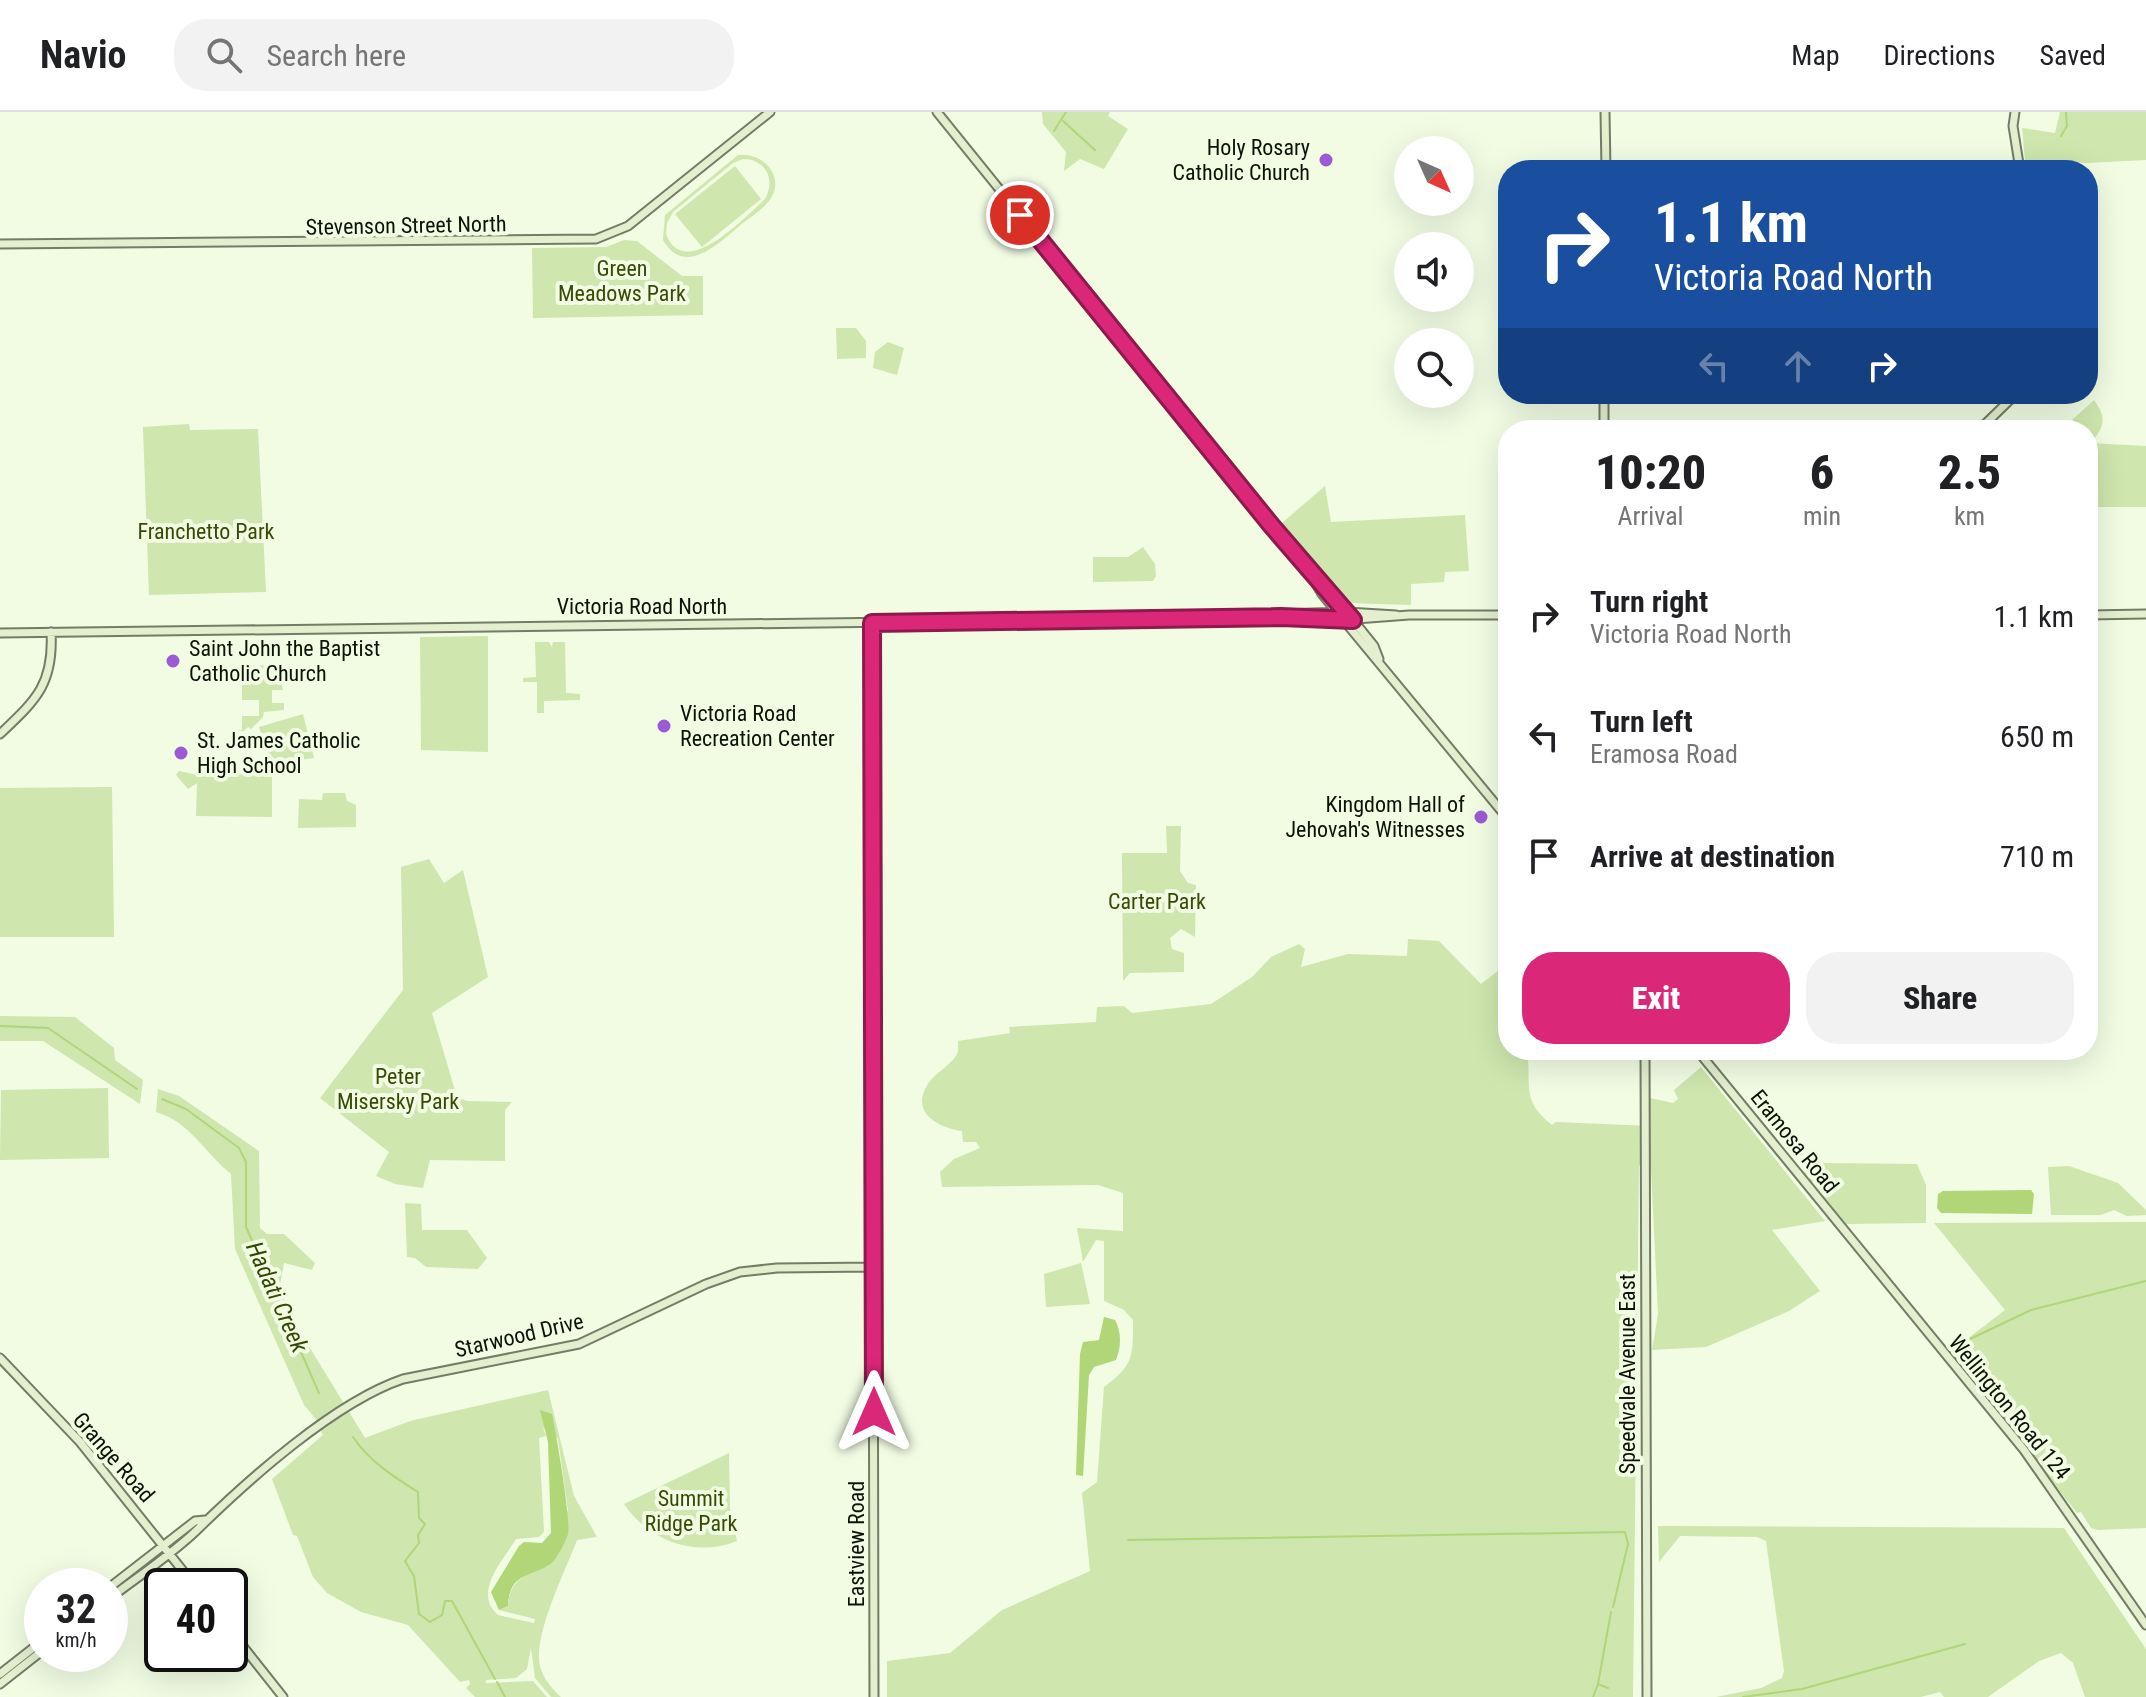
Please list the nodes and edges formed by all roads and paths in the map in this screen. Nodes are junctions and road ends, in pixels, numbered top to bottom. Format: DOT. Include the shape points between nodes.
graph roads {
  1 [pos="770,112"];
  2 [pos="937,112"];
  3 [pos="1605,112"];
  4 [pos="2015,112"];
  5 [pos="1606,160"];
  6 [pos="2018,160"];
  7 [pos="0,244"];
  8 [pos="2006,404"];
  9 [pos="1989,420"];
  10 [pos="1309,571"];
  11 [pos="1322,594"];
  12 [pos="1315,613"];
  13 [pos="1337,613"];
  14 [pos="2146,614"];
  15 [pos="1396,615"];
  16 [pos="1498,615"];
  17 [pos="2098,615"];
  18 [pos="1345,616"];
  19 [pos="1283,617"];
  20 [pos="1378,619"];
  21 [pos="1353,620"];
  22 [pos="872,623"];
  23 [pos="51,632"];
  24 [pos="0,633"];
  25 [pos="1368,639"];
  26 [pos="1379,659"];
  27 [pos="0,734"];
  28 [pos="1498,807"];
  29 [pos="1645,1060"];
  30 [pos="1705,1060"];
  31 [pos="1835,1219"];
  32 [pos="873,1267"];
  33 [pos="0,1358"];
  34 [pos="166,1548"];
  35 [pos="181,1568"];
  36 [pos="128,1574"];
  37 [pos="128,1582"];
  38 [pos="2146,1625"];
  39 [pos="248,1653"];
  40 [pos="24,1655"];
  41 [pos="24,1665"];
  42 [pos="0,1674"];
  43 [pos="0,1684"];
  44 [pos="283,1697"];
  45 [pos="874,1697"];
  46 [pos="1647,1697"];
  1 -- 7 [label="main road, Stevenson Street North" via="628,226 596,239"];
  2 -- 10 [label="main road"];
  3 -- 5 [label="main road"];
  4 -- 6 [label="main road"];
  8 -- 9 [label="main road"];
  10 -- 11 [label="main road"];
  10 -- 18 [label="main road"];
  11 -- 12 [label="main road" via="1322,606"];
  11 -- 13 [label="main road"];
  12 -- 13 [label="main road, Victoria Road North"];
  12 -- 19 [label="main road, Victoria Road North"];
  13 -- 18 [label="main road"];
  14 -- 17 [label="main road"];
  15 -- 16 [label="main road, Victoria Road North"];
  15 -- 18 [label="main road, Victoria Road North"];
  15 -- 20 [label="main road, Victoria Road North"];
  18 -- 19 [label="main road, Victoria Road North"];
  18 -- 21 [label="main road, Victoria Road North"];
  18 -- 26 [label="main road"];
  19 -- 22 [label="main road, Victoria Road North"];
  20 -- 21 [label="main road, Victoria Road North"];
  20 -- 25 [label="main road" via="1369,625"];
  21 -- 25 [label="main road"];
  22 -- 23 [label="main road, Victoria Road North"];
  22 -- 32 [label="main road, Eastview Road"];
  23 -- 24 [label="main road, Victoria Road North"];
  23 -- 27 [label="main road" via="51,663 41,691"];
  25 -- 26 [label="main road"];
  26 -- 28 [label="main road"];
  29 -- 46 [label="main road, Speedvale Avenue East"];
  30 -- 31 [label="main road, Eramosa Road"];
  31 -- 38 [label="main road, Wellington Road 124" via="2043,1474"];
  32 -- 34 [label="main road, Starwood Drive" via="740,1272 579,1344 391,1383 341,1410"];
  32 -- 45 [label="main road, Eastview Road"];
  33 -- 34 [label="main road, Grange Road" via="80,1442"];
  34 -- 35 [label="main road, Grange Road"];
  34 -- 36 [label="main road, Starwood Drive"];
  34 -- 37 [label="main road, Starwood Drive"];
  39 -- 44 [label="main road"];
  40 -- 42 [label="main road"];
  41 -- 43 [label="main road"];
}
